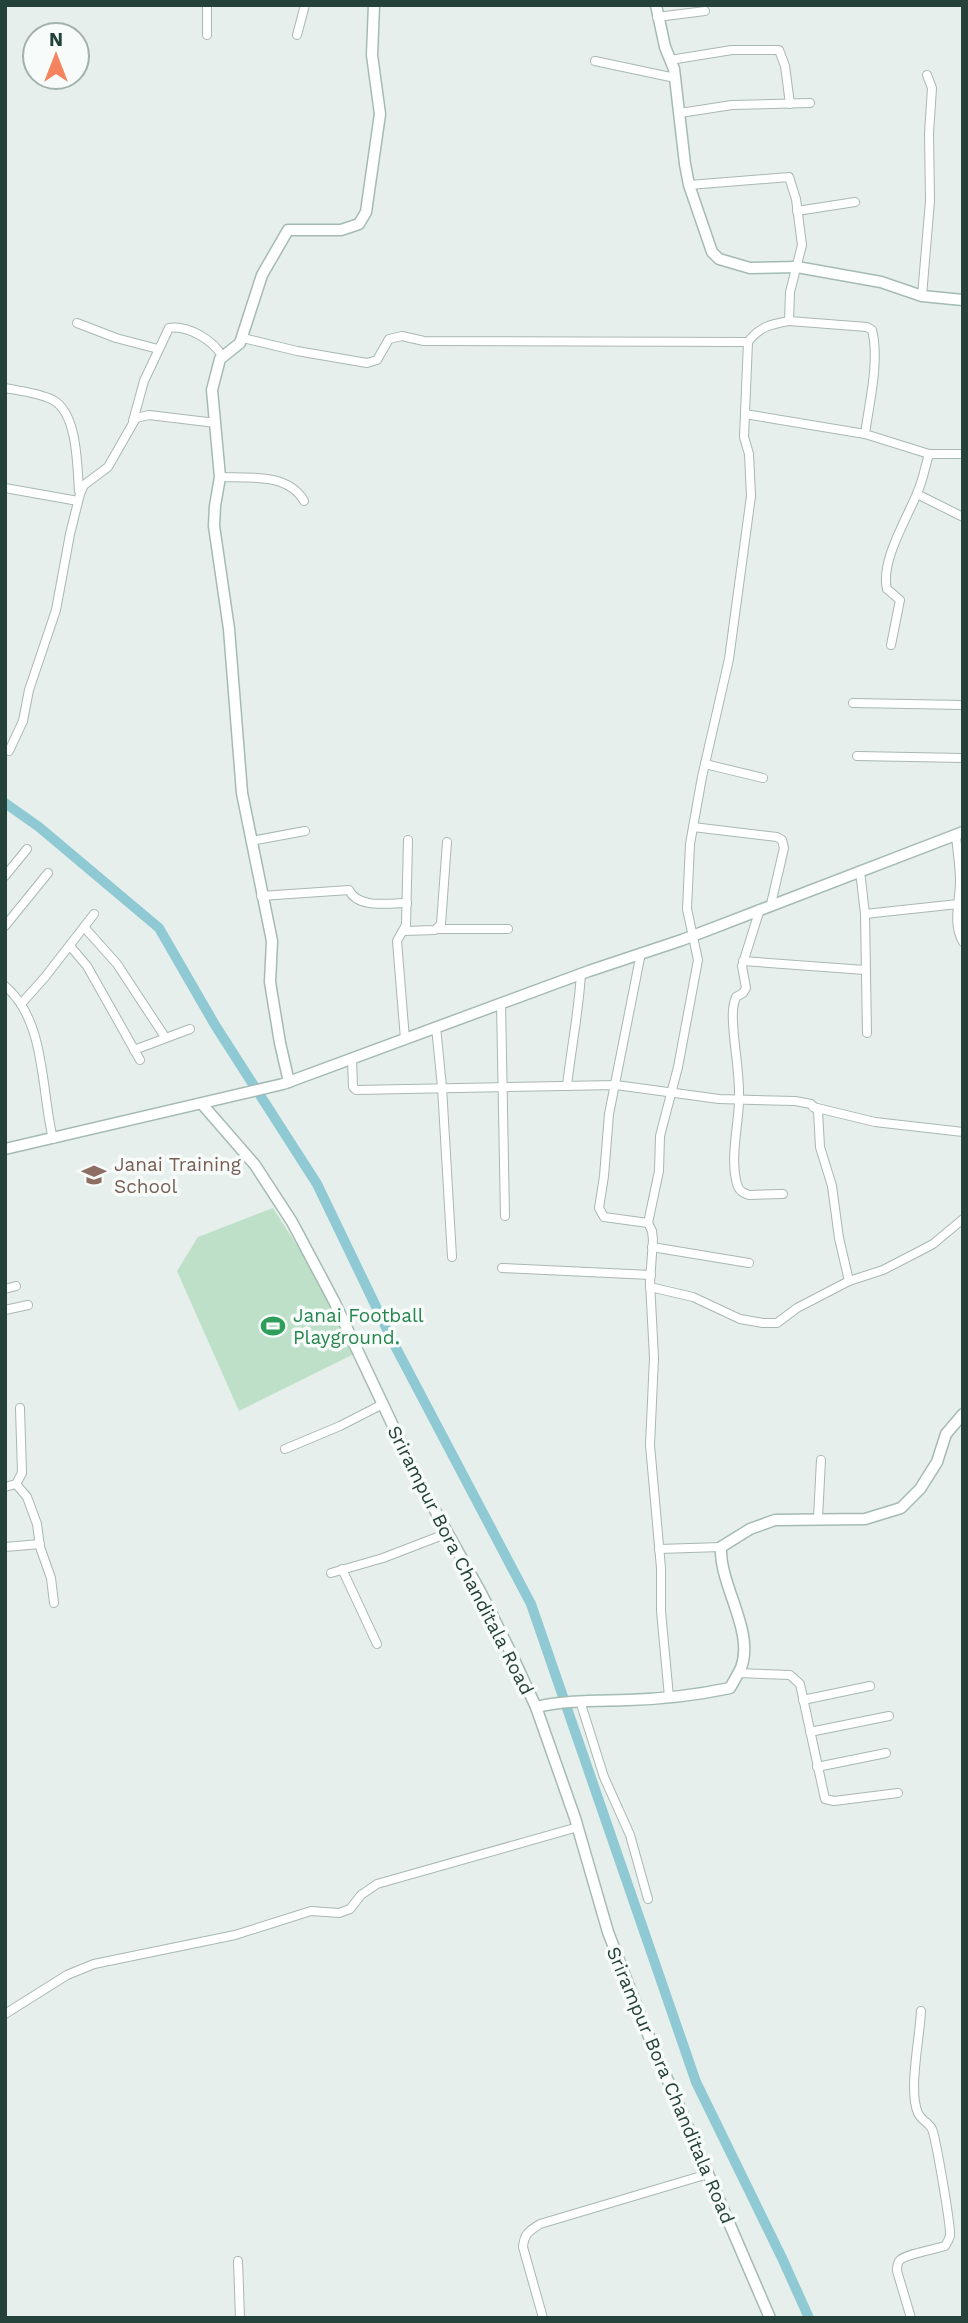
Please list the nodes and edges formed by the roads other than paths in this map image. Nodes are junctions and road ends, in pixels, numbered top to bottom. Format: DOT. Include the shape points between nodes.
graph roads {
  1 [pos="207,5"];
  2 [pos="306,5"];
  3 [pos="374,5"];
  4 [pos="656,11"];
  5 [pos="705,11"];
  6 [pos="208,35"];
  7 [pos="297,35"];
  8 [pos="670,60"];
  9 [pos="595,61"];
  10 [pos="927,75"];
  11 [pos="675,78"];
  12 [pos="810,103"];
  13 [pos="790,104"];
  14 [pos="680,113"];
  15 [pos="689,185"];
  16 [pos="855,202"];
  17 [pos="797,211"];
  18 [pos="797,267"];
  19 [pos="922,296"];
  20 [pos="963,300"];
  21 [pos="789,321"];
  22 [pos="77,323"];
  23 [pos="243,338"];
  24 [pos="747,342"];
  25 [pos="158,349"];
  26 [pos="222,356"];
  27 [pos="5,388"];
  28 [pos="745,414"];
  29 [pos="133,421"];
  30 [pos="216,422"];
  31 [pos="865,435"];
  32 [pos="929,454"];
  33 [pos="963,454"];
  34 [pos="220,477"];
  35 [pos="5,488"];
  36 [pos="917,494"];
  37 [pos="79,498"];
  38 [pos="304,501"];
  39 [pos="963,517"];
  40 [pos="891,645"];
  41 [pos="853,703"];
  42 [pos="963,705"];
  43 [pos="9,751"];
  44 [pos="857,756"];
  45 [pos="963,758"];
  46 [pos="705,764"];
  47 [pos="763,778"];
  48 [pos="693,827"];
  49 [pos="305,831"];
  50 [pos="959,833"];
  51 [pos="408,840"];
  52 [pos="251,841"];
  53 [pos="447,842"];
  54 [pos="27,849"];
  55 [pos="860,871"];
  56 [pos="48,873"];
  57 [pos="5,876"];
  58 [pos="261,896"];
  59 [pos="407,903"];
  60 [pos="958,904"];
  61 [pos="765,907"];
  62 [pos="94,914"];
  63 [pos="865,914"];
  64 [pos="5,926"];
  65 [pos="84,927"];
  66 [pos="437,929"];
  67 [pos="508,929"];
  68 [pos="404,930"];
  69 [pos="692,936"];
  70 [pos="963,942"];
  71 [pos="70,946"];
  72 [pos="641,953"];
  73 [pos="743,961"];
  74 [pos="866,970"];
  75 [pos="581,973"];
  76 [pos="5,986"];
  77 [pos="501,1003"];
  78 [pos="21,1004"];
  79 [pos="436,1027"];
  80 [pos="190,1029"];
  81 [pos="867,1033"];
  82 [pos="165,1037"];
  83 [pos="405,1039"];
  84 [pos="134,1050"];
  85 [pos="352,1059"];
  86 [pos="140,1060"];
  87 [pos="283,1083"];
  88 [pos="616,1085"];
  89 [pos="567,1086"];
  90 [pos="442,1087"];
  91 [pos="502,1088"];
  92 [pos="671,1093"];
  93 [pos="739,1099"];
  94 [pos="202,1104"];
  95 [pos="813,1107"];
  96 [pos="963,1132"];
  97 [pos="53,1139"];
  98 [pos="5,1149"];
  99 [pos="783,1194"];
  100 [pos="505,1216"];
  101 [pos="963,1219"];
  102 [pos="648,1223"];
  103 [pos="652,1247"];
  104 [pos="452,1257"];
  105 [pos="749,1263"];
  106 [pos="502,1268"];
  107 [pos="651,1275"];
  108 [pos="849,1281"];
  109 [pos="16,1286"];
  110 [pos="650,1287"];
  111 [pos="5,1289"];
  112 [pos="28,1305"];
  113 [pos="5,1310"];
  114 [pos="382,1405"];
  115 [pos="20,1408"];
  116 [pos="963,1414"];
  117 [pos="285,1449"];
  118 [pos="821,1460"];
  119 [pos="16,1484"];
  120 [pos="5,1487"];
  121 [pos="818,1518"];
  122 [pos="448,1533"];
  123 [pos="40,1544"];
  124 [pos="5,1547"];
  125 [pos="721,1547"];
  126 [pos="659,1549"];
  127 [pos="342,1569"];
  128 [pos="331,1573"];
  129 [pos="54,1603"];
  130 [pos="377,1644"];
  131 [pos="738,1673"];
  132 [pos="870,1686"];
  133 [pos="669,1697"];
  134 [pos="803,1700"];
  135 [pos="575,1701"];
  136 [pos="536,1707"];
  137 [pos="889,1716"];
  138 [pos="810,1732"];
  139 [pos="886,1754"];
  140 [pos="817,1767"];
  141 [pos="898,1793"];
  142 [pos="578,1827"];
  143 [pos="648,1899"];
  144 [pos="921,2011"];
  145 [pos="5,2014"];
  146 [pos="708,2174"];
  147 [pos="238,2261"];
  148 [pos="240,2318"];
  149 [pos="543,2318"];
  150 [pos="770,2318"];
  151 [pos="911,2318"];
  1 -- 6 [label="street"];
  2 -- 7 [label="street"];
  3 -- 23 [label="street" via="372,55 380,114 366,212 359,224 341,230 288,230 262,275"];
  4 -- 5 [label="street"];
  4 -- 8 [label="street"];
  8 -- 11 [label="street"];
  8 -- 13 [label="street" via="732,50 779,50"];
  9 -- 11 [label="street"];
  10 -- 19 [label="street" via="932,88 930,201"];
  11 -- 14 [label="street"];
  12 -- 13 [label="street"];
  13 -- 14 [label="street"];
  14 -- 15 [label="street"];
  15 -- 17 [label="street" via="789,177"];
  15 -- 18 [label="street" via="712,252 719,259 750,268"];
  16 -- 17 [label="street"];
  17 -- 18 [label="street" via="802,245"];
  18 -- 19 [label="street" via="881,282"];
  18 -- 21 [label="street"];
  19 -- 20 [label="street"];
  21 -- 24 [label="street" via="757,330"];
  21 -- 31 [label="street" via="872,330 873,378"];
  22 -- 25 [label="street"];
  23 -- 24 [label="street" via="366,363 377,360 389,339 402,336 424,341"];
  23 -- 26 [label="street"];
  24 -- 28 [label="street"];
  25 -- 26 [label="street" via="167,330 176,327 209,341"];
  25 -- 29 [label="street"];
  26 -- 30 [label="street" via="212,390"];
  27 -- 37 [label="street" via="43,396 64,410 76,447"];
  28 -- 31 [label="street"];
  28 -- 46 [label="street" via="750,507 729,659"];
  29 -- 30 [label="street" via="149,415"];
  29 -- 37 [label="street" via="108,467 84,485"];
  30 -- 34 [label="street"];
  31 -- 32 [label="street"];
  32 -- 33 [label="street"];
  32 -- 36 [label="street"];
  34 -- 38 [label="street" via="287,483"];
  34 -- 52 [label="street" via="214,526"];
  35 -- 37 [label="street"];
  36 -- 39 [label="street"];
  36 -- 40 [label="street" via="888,567 887,589 900,600"];
  37 -- 43 [label="street" via="55,610 23,721"];
  41 -- 42 [label="street"];
  44 -- 45 [label="street"];
  46 -- 47 [label="street"];
  46 -- 48 [label="street"];
  48 -- 61 [label="street" via="782,840 784,848"];
  48 -- 69 [label="street" via="687,909"];
  49 -- 52 [label="street"];
  50 -- 55 [label="street"];
  50 -- 60 [label="street"];
  51 -- 59 [label="street"];
  52 -- 58 [label="street"];
  53 -- 66 [label="street" via="443,913"];
  54 -- 57 [label="street"];
  55 -- 61 [label="street"];
  55 -- 63 [label="street"];
  56 -- 64 [label="street"];
  58 -- 59 [label="street" via="349,890 359,901"];
  58 -- 87 [label="street" via="272,941 270,982"];
  59 -- 68 [label="street"];
  60 -- 63 [label="street"];
  60 -- 70 [label="street" via="958,934"];
  61 -- 69 [label="street"];
  61 -- 73 [label="street"];
  62 -- 65 [label="street"];
  63 -- 74 [label="street"];
  65 -- 71 [label="street"];
  65 -- 82 [label="street" via="107,950"];
  66 -- 67 [label="street"];
  66 -- 68 [label="street"];
  68 -- 83 [label="street" via="397,941"];
  69 -- 72 [label="street"];
  69 -- 92 [label="street" via="698,960"];
  71 -- 78 [label="street"];
  71 -- 84 [label="street" via="87,966"];
  72 -- 75 [label="street"];
  72 -- 88 [label="street"];
  73 -- 74 [label="street"];
  73 -- 93 [label="street" via="746,988 736,997 733,1018"];
  74 -- 81 [label="street"];
  75 -- 77 [label="street"];
  75 -- 89 [label="street"];
  76 -- 78 [label="street"];
  77 -- 79 [label="street"];
  77 -- 91 [label="street"];
  78 -- 97 [label="street" via="45,1080"];
  79 -- 83 [label="street"];
  79 -- 90 [label="street"];
  80 -- 82 [label="street"];
  82 -- 84 [label="street"];
  83 -- 85 [label="street"];
  84 -- 86 [label="street"];
  85 -- 87 [label="street"];
  85 -- 90 [label="street" via="356,1090"];
  87 -- 94 [label="street"];
  88 -- 89 [label="street"];
  88 -- 92 [label="street"];
  88 -- 102 [label="street" via="599,1208 604,1217"];
  89 -- 91 [label="street"];
  90 -- 91 [label="street"];
  90 -- 104 [label="street"];
  91 -- 100 [label="street"];
  92 -- 93 [label="street"];
  92 -- 102 [label="street"];
  93 -- 95 [label="street" via="795,1101"];
  93 -- 99 [label="street" via="735,1146 740,1190 749,1195"];
  94 -- 97 [label="street"];
  94 -- 114 [label="street, Srirampur Bora Chanditala Road" via="255,1165 292,1222"];
  95 -- 96 [label="street" via="875,1122"];
  95 -- 108 [label="street" via="818,1111 820,1147"];
  97 -- 98 [label="street"];
  101 -- 108 [label="street" via="916,1254"];
  102 -- 103 [label="street"];
  103 -- 105 [label="street"];
  103 -- 107 [label="street"];
  106 -- 107 [label="street"];
  107 -- 110 [label="street"];
  108 -- 110 [label="street" via="777,1323 740,1319 693,1297"];
  109 -- 111 [label="street"];
  110 -- 126 [label="street" via="654,1357 650,1445"];
  112 -- 113 [label="street"];
  114 -- 117 [label="street"];
  114 -- 122 [label="street, Srirampur Bora Chanditala Road"];
  115 -- 119 [label="street" via="22,1473"];
  116 -- 121 [label="street" via="946,1434 937,1462 920,1489 901,1508 866,1518"];
  118 -- 121 [label="street"];
  119 -- 120 [label="street"];
  119 -- 123 [label="street" via="32,1507"];
  121 -- 125 [label="street" via="775,1520"];
  122 -- 127 [label="street"];
  122 -- 136 [label="street, Srirampur Bora Chanditala Road"];
  123 -- 124 [label="street"];
  123 -- 129 [label="street"];
  125 -- 126 [label="street"];
  125 -- 131 [label="street" via="720,1561 743,1637"];
  126 -- 133 [label="street"];
  127 -- 128 [label="street"];
  127 -- 130 [label="street"];
  131 -- 133 [label="street" via="730,1688"];
  131 -- 134 [label="street" via="790,1675 800,1684"];
  132 -- 134 [label="street"];
  133 -- 135 [label="street"];
  134 -- 138 [label="street"];
  135 -- 136 [label="street"];
  135 -- 143 [label="street" via="629,1835"];
  136 -- 142 [label="street, Srirampur Bora Chanditala Road"];
  137 -- 138 [label="street"];
  138 -- 140 [label="street"];
  139 -- 140 [label="street"];
  140 -- 141 [label="street" via="829,1801"];
  142 -- 145 [label="street" via="377,1884 339,1913 311,1911 235,1935 94,1964"];
  142 -- 146 [label="street, Srirampur Bora Chanditala Road" via="607,1932"];
  144 -- 151 [label="street" via="916,2105 918,2115 932,2128 950,2238 945,2246 897,2264"];
  146 -- 149 [label="street" via="528,2231 523,2247"];
  146 -- 150 [label="street, Srirampur Bora Chanditala Road"];
  147 -- 148 [label="street"];
}
